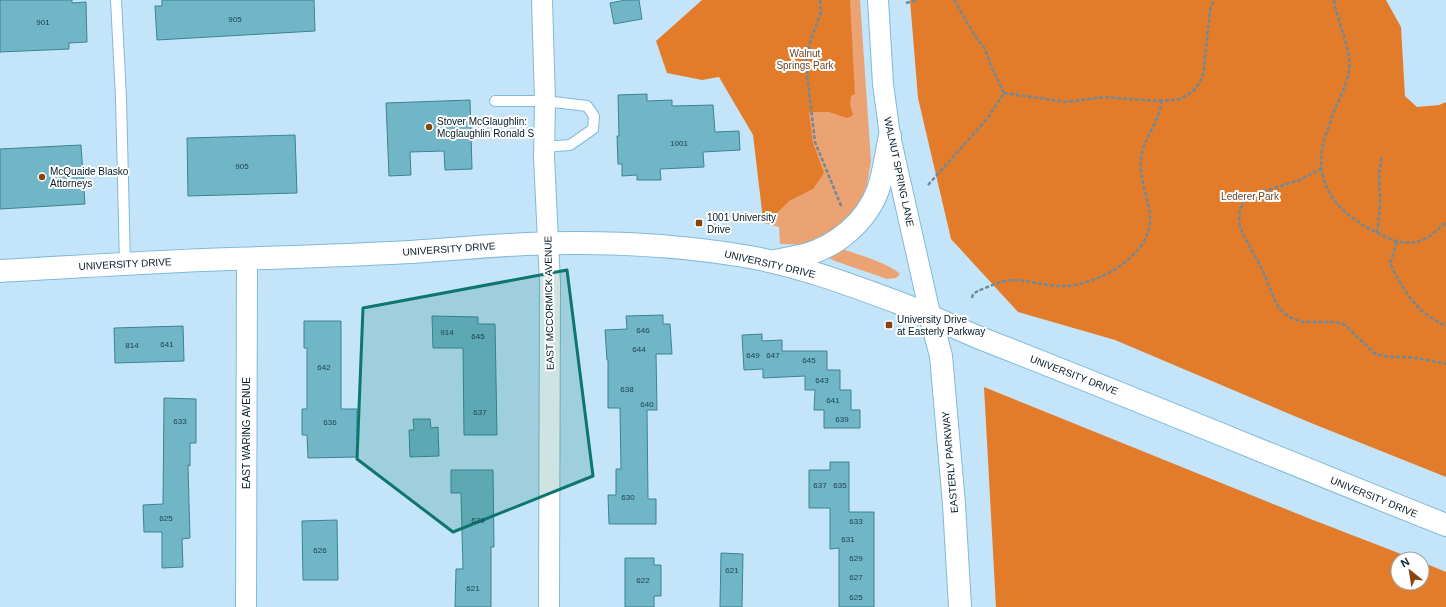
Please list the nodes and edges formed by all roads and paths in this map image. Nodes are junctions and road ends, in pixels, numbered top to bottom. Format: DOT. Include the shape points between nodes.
graph roads {
  1 [pos="116,0"];
  2 [pos="542,0"];
  3 [pos="820,0"];
  4 [pos="878,0"];
  5 [pos="918,0"];
  6 [pos="954,0"];
  7 [pos="1214,0"];
  8 [pos="1334,0"];
  9 [pos="906,3"];
  10 [pos="1004,93"];
  11 [pos="495,101"];
  12 [pos="545,101"];
  13 [pos="1162,101"];
  14 [pos="890,136"];
  15 [pos="544,147"];
  16 [pos="1382,156"];
  17 [pos="1322,168"];
  18 [pos="928,185"];
  19 [pos="843,210"];
  20 [pos="1446,222"];
  21 [pos="1377,233"];
  22 [pos="1396,242"];
  23 [pos="549,243"];
  24 [pos="246,259"];
  25 [pos="770,262"];
  26 [pos="125,264"];
  27 [pos="0,271"];
  28 [pos="972,298"];
  29 [pos="931,318"];
  30 [pos="1446,326"];
  31 [pos="1446,364"];
  32 [pos="1446,525"];
  33 [pos="246,607"];
  34 [pos="549,607"];
  35 [pos="960,607"];
  1 -- 26 [label="lane"];
  2 -- 12 [label="street, EAST MCCORMICK AVENUE"];
  3 -- 19 [label="path" via="821,12 807,54 807,72 815,142"];
  4 -- 14 [label="street, WALNUT SPRING LANE"];
  5 -- 9 [label="path"];
  6 -- 10 [label="path" via="985,49"];
  7 -- 13 [label="path" via="1210,10 1203,76 1198,86 1186,96"];
  8 -- 17 [label="path" via="1348,54 1349,71 1326,135"];
  10 -- 13 [label="path" via="1066,102 1105,97"];
  10 -- 18 [label="path" via="987,119"];
  11 -- 12 [label="lane"];
  12 -- 15 [label="street, EAST MCCORMICK AVENUE"];
  12 -- 15 [label="lane" via="587,106 594,116 594,122 593,129 570,145"];
  13 -- 28 [label="path" via="1142,149 1141,173 1150,224 1145,241 1138,251 1095,280 1061,286 1014,280 978,291"];
  14 -- 25 [label="main road" via="878,190 857,224 842,237 818,250"];
  14 -- 29 [label="street, WALNUT SPRING LANE"];
  15 -- 23 [label="street, EAST MCCORMICK AVENUE"];
  16 -- 21 [label="path"];
  17 -- 21 [label="path" via="1336,204 1359,223"];
  17 -- 31 [label="path" via="1300,180 1252,195 1240,209 1244,236 1263,271 1276,303 1289,317 1302,322 1336,322 1345,325 1374,353 1386,357 1414,358"];
  20 -- 22 [label="path" via="1430,236 1415,243"];
  21 -- 22 [label="path"];
  22 -- 30 [label="path" via="1390,263 1395,273 1423,312"];
  23 -- 24 [label="main road, UNIVERSITY DRIVE"];
  23 -- 25 [label="main road, UNIVERSITY DRIVE" via="650,244 697,248"];
  23 -- 34 [label="street, EAST MCCORMICK AVENUE"];
  24 -- 26 [label="main road, UNIVERSITY DRIVE"];
  24 -- 33 [label="street, EAST WARING AVENUE"];
  25 -- 29 [label="main road, UNIVERSITY DRIVE" via="841,282 904,305"];
  26 -- 27 [label="main road, UNIVERSITY DRIVE"];
  29 -- 32 [label="main road, UNIVERSITY DRIVE" via="1123,393"];
  29 -- 35 [label="main road, EASTERLY PARKWAY" via="941,356"];
}
